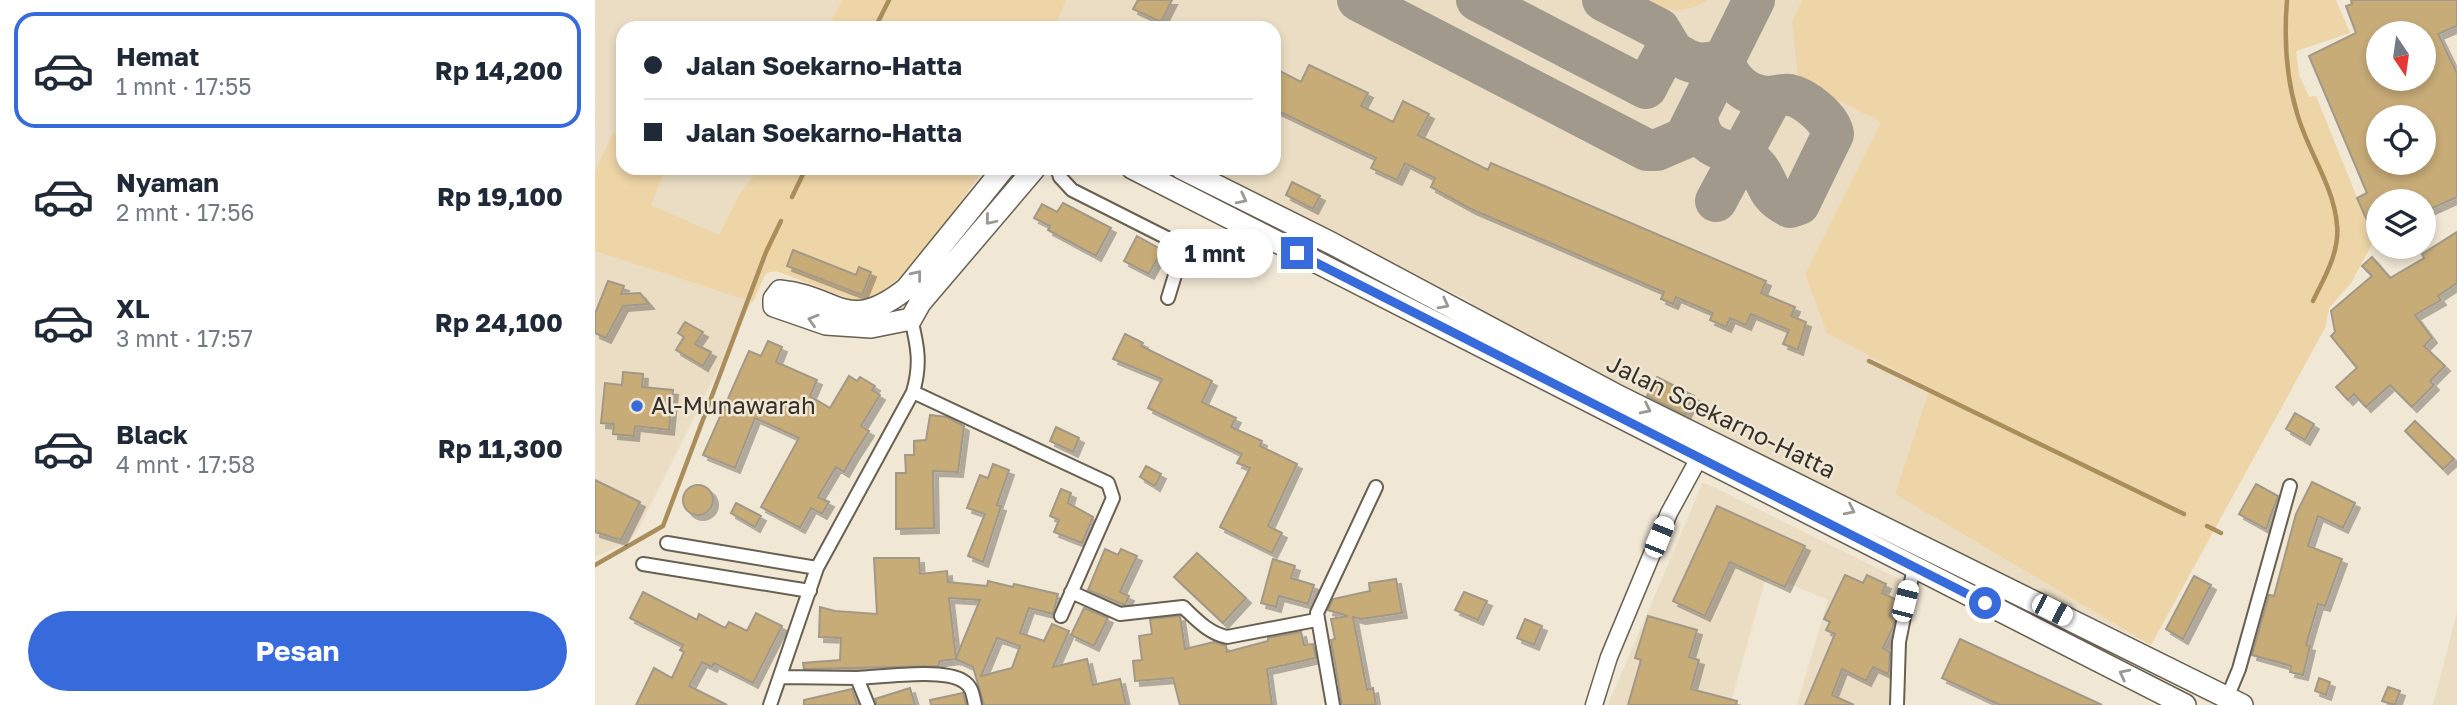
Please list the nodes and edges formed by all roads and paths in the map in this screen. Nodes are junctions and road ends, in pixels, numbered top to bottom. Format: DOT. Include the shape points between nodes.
graph roads {
  1 [pos="999,175"];
  2 [pos="1028,175"];
  3 [pos="1059,175"];
  4 [pos="1146,175"];
  5 [pos="1194,175"];
  6 [pos="948,254"];
  7 [pos="1168,298"];
  8 [pos="911,319"];
  9 [pos="913,392"];
  10 [pos="1704,449"];
  11 [pos="2290,486"];
  12 [pos="1376,487"];
  13 [pos="667,543"];
  14 [pos="643,564"];
  15 [pos="1914,567"];
  16 [pos="817,568"];
  17 [pos="810,591"];
  18 [pos="1071,593"];
  19 [pos="1061,616"];
  20 [pos="1316,620"];
  21 [pos="782,677"];
  22 [pos="857,678"];
  23 [pos="2234,701"];
  24 [pos="771,705"];
  25 [pos="868,705"];
  26 [pos="975,705"];
  27 [pos="1333,705"];
  28 [pos="1594,705"];
  29 [pos="1896,705"];
  30 [pos="2185,705"];
  1 -- 6 [label="highway"];
  2 -- 6 [label="highway, one-way"];
  3 -- 7 [label="street" via="1072,190 1177,243 1182,252"];
  4 -- 10 [label="highway, Jalan Soekarno-Hatta"];
  5 -- 10 [label="highway, Jalan Soekarno-Hatta, one-way"];
  6 -- 8 [label="highway"];
  8 -- 6 [label="highway, one-way" via="871,327 826,324 778,310 774,299 778,292 787,292 862,313 888,303"];
  8 -- 9 [label="street" via="920,369"];
  9 -- 16 [label="street"];
  9 -- 18 [label="street" via="1108,482 1113,498"];
  10 -- 15 [label="highway, Jalan Soekarno-Hatta"];
  10 -- 23 [label="highway, Jalan Soekarno-Hatta, one-way"];
  10 -- 28 [label="street" via="1669,513"];
  11 -- 23 [label="street"];
  12 -- 20 [label="street"];
  13 -- 16 [label="street"];
  14 -- 17 [label="street"];
  15 -- 29 [label="street" via="1899,642"];
  30 -- 15 [label="highway, Jalan Soekarno-Hatta, one-way"];
  16 -- 17 [label="street"];
  17 -- 21 [label="street"];
  18 -- 19 [label="street"];
  18 -- 20 [label="street" via="1120,614 1182,607 1196,621 1227,637"];
  20 -- 27 [label="street"];
  21 -- 22 [label="street"];
  21 -- 24 [label="street"];
  22 -- 25 [label="street"];
  22 -- 26 [label="street" via="959,678 969,686"];
}
